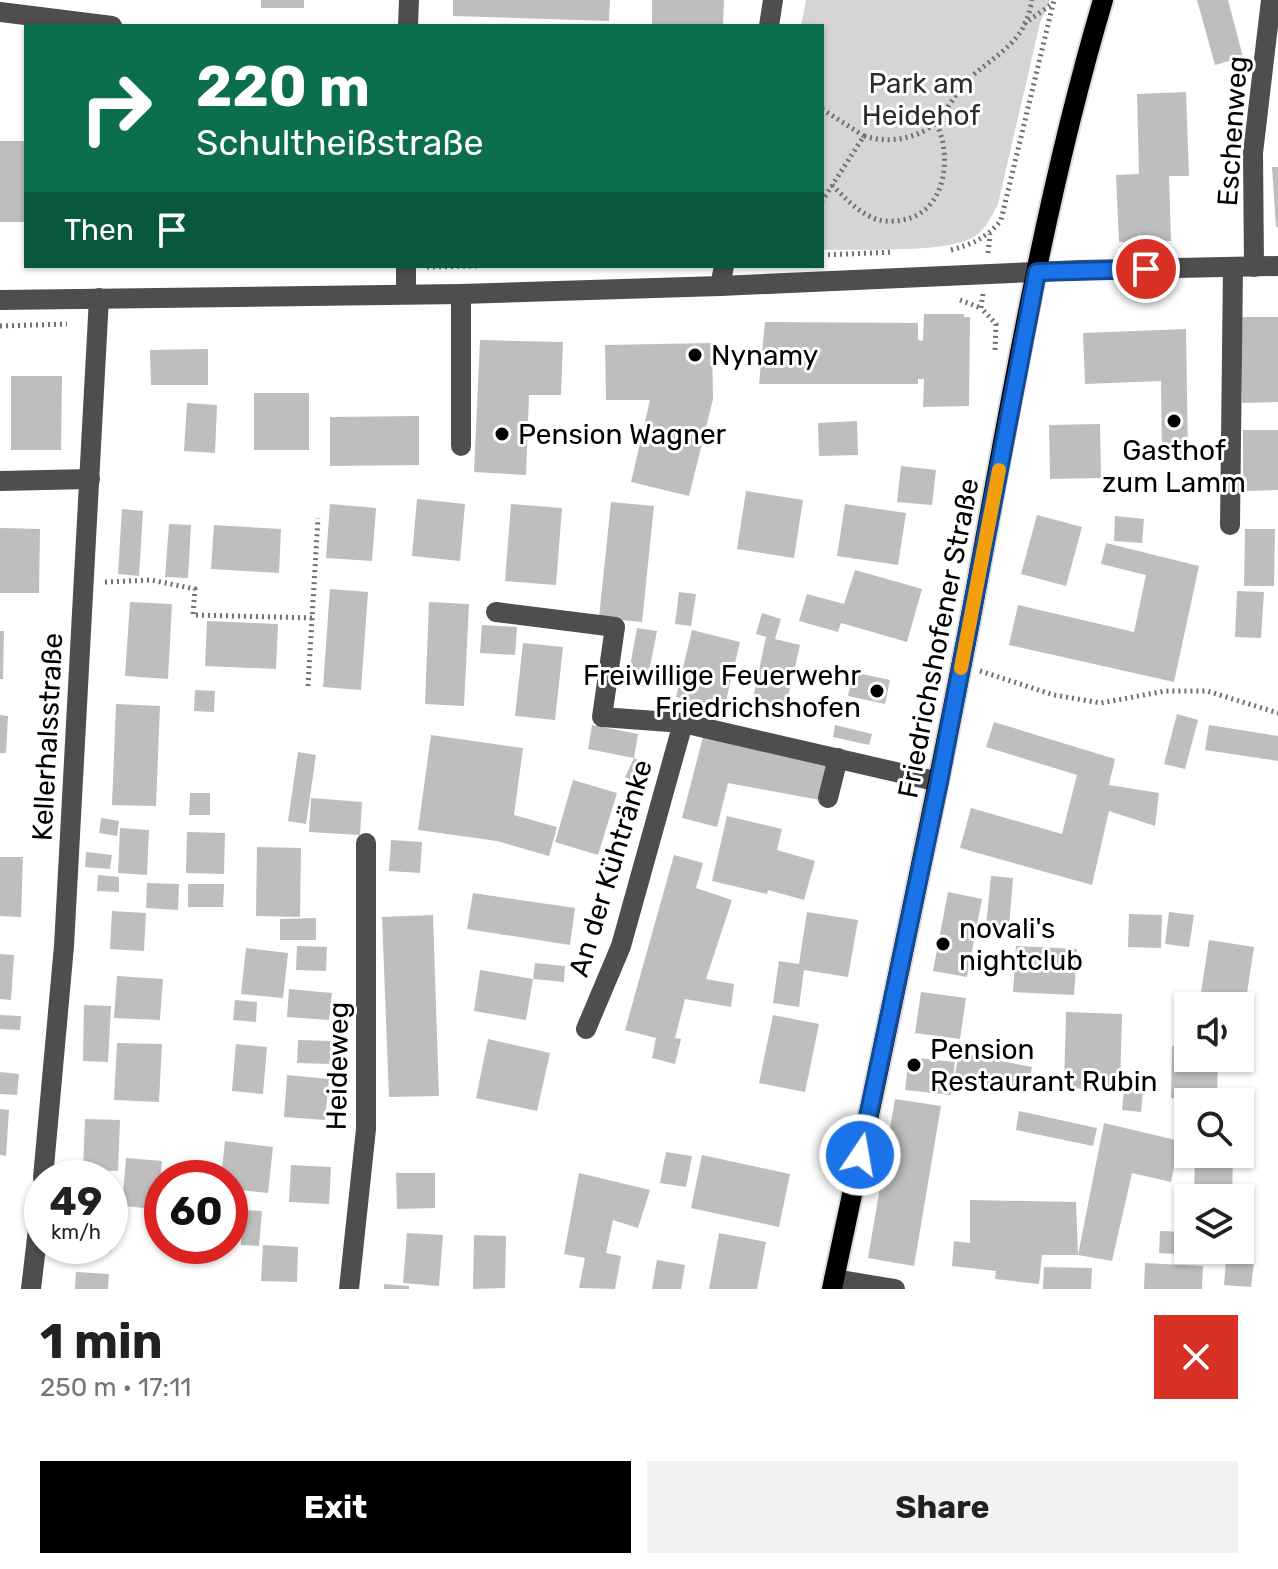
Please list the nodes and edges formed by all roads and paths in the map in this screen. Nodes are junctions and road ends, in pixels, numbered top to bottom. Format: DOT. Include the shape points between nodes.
graph roads {
  1 [pos="409,0"];
  2 [pos="773,0"];
  3 [pos="1032,0"];
  4 [pos="1103,0"];
  5 [pos="1271,0"];
  6 [pos="1053,2"];
  7 [pos="53,9"];
  8 [pos="0,12"];
  9 [pos="105,24"];
  10 [pos="408,24"];
  11 [pos="769,24"];
  12 [pos="1024,24"];
  13 [pos="824,110"];
  14 [pos="936,123"];
  15 [pos="864,136"];
  16 [pos="832,185"];
  17 [pos="824,198"];
  18 [pos="937,251"];
  19 [pos="896,252"];
  20 [pos="824,255"];
  21 [pos="1278,266"];
  22 [pos="1233,267"];
  23 [pos="1254,267"];
  24 [pos="406,268"];
  25 [pos="1037,272"];
  26 [pos="722,276"];
  27 [pos="406,294"];
  28 [pos="461,294"];
  29 [pos="99,298"];
  30 [pos="0,300"];
  31 [pos="461,446"];
  32 [pos="90,479"];
  33 [pos="0,481"];
  34 [pos="318,518"];
  35 [pos="1230,525"];
  36 [pos="84,583"];
  37 [pos="496,612"];
  38 [pos="313,618"];
  39 [pos="961,665"];
  40 [pos="308,686"];
  41 [pos="1278,713"];
  42 [pos="683,723"];
  43 [pos="838,758"];
  44 [pos="939,782"];
  45 [pos="828,798"];
  46 [pos="366,843"];
  47 [pos="586,1029"];
  48 [pos="45,1160"];
  49 [pos="34,1264"];
  50 [pos="833,1284"];
  51 [pos="31,1289"];
  52 [pos="349,1289"];
  53 [pos="895,1289"];
  1 -- 10 [label="street"];
  2 -- 11 [label="street"];
  3 -- 12 [label="path"];
  4 -- 25 [label="main road, Friedrichshofener Straße"];
  5 -- 23 [label="street, Eschenweg" via="1253,153"];
  6 -- 12 [label="path"];
  6 -- 18 [label="path" via="1001,220 973,244"];
  7 -- 8 [label="street"];
  7 -- 9 [label="street"];
  12 -- 14 [label="path" via="1004,52 962,86"];
  13 -- 15 [label="path"];
  14 -- 15 [label="path" via="903,139"];
  14 -- 16 [label="path" via="943,137 944,169 937,196 913,219 873,218"];
  15 -- 16 [label="path"];
  16 -- 17 [label="path"];
  19 -- 20 [label="path"];
  21 -- 23 [label="street"];
  22 -- 23 [label="street"];
  22 -- 25 [label="street"];
  22 -- 35 [label="street"];
  24 -- 27 [label="street"];
  25 -- 26 [label="street"];
  25 -- 39 [label="main road, Friedrichshofener Straße"];
  26 -- 28 [label="street"];
  27 -- 28 [label="street"];
  27 -- 29 [label="street"];
  28 -- 31 [label="street"];
  29 -- 30 [label="street"];
  29 -- 32 [label="street, Kellerhalsstraße"];
  32 -- 33 [label="street"];
  32 -- 36 [label="street, Kellerhalsstraße"];
  34 -- 38 [label="path"];
  36 -- 38 [label="path" via="151,580 195,589 193,615"];
  36 -- 48 [label="street, Kellerhalsstraße" via="64,946"];
  37 -- 42 [label="street, An der Kühtränke" via="615,627 602,717"];
  38 -- 40 [label="path"];
  39 -- 41 [label="path" via="1054,695 1101,703 1165,691 1207,691"];
  39 -- 44 [label="main road, Friedrichshofener Straße"];
  42 -- 43 [label="street, An der Kühtränke"];
  42 -- 47 [label="street, An der Kühtränke" via="621,946"];
  43 -- 44 [label="street, An der Kühtränke"];
  43 -- 45 [label="street"];
  44 -- 50 [label="main road, Friedrichshofener Straße"];
  46 -- 52 [label="street, Heideweg" via="366,1129"];
  49 -- 51 [label="street"];
  50 -- 53 [label="street"];
}
